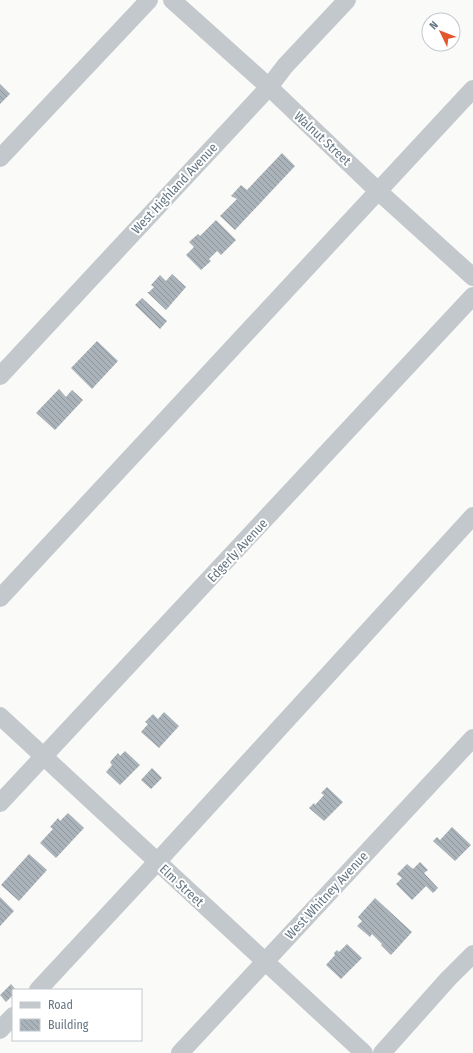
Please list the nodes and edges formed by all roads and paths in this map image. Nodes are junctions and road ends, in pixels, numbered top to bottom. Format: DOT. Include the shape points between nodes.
graph roads {
  1 [pos="149,0"];
  2 [pos="172,0"];
  3 [pos="347,0"];
  4 [pos="269,87"];
  5 [pos="473,89"];
  6 [pos="0,158"];
  7 [pos="378,191"];
  8 [pos="473,277"];
  9 [pos="473,296"];
  10 [pos="0,376"];
  11 [pos="473,516"];
  12 [pos="0,598"];
  13 [pos="0,716"];
  14 [pos="473,738"];
  15 [pos="43,757"];
  16 [pos="0,803"];
  17 [pos="157,862"];
  18 [pos="473,954"];
  19 [pos="265,961"];
  20 [pos="39,989"];
  21 [pos="12,1017"];
  22 [pos="0,1030"];
  23 [pos="180,1053"];
  24 [pos="364,1053"];
  25 [pos="382,1053"];
  1 -- 6 [label="street"];
  2 -- 4 [label="street, Walnut Street"];
  3 -- 4 [label="street, West Highland Avenue" via="285,66"];
  4 -- 7 [label="street, Walnut Street"];
  4 -- 10 [label="street, West Highland Avenue"];
  5 -- 7 [label="street"];
  7 -- 8 [label="street, Walnut Street"];
  7 -- 12 [label="street"];
  9 -- 15 [label="street, Edgerly Avenue"];
  11 -- 17 [label="street"];
  13 -- 15 [label="street, Elm Street"];
  14 -- 19 [label="street, West Whitney Avenue"];
  15 -- 16 [label="street, Edgerly Avenue"];
  15 -- 17 [label="street, Elm Street"];
  17 -- 19 [label="street, Elm Street"];
  17 -- 20 [label="street"];
  18 -- 25 [label="street"];
  19 -- 23 [label="street, West Whitney Avenue"];
  19 -- 24 [label="street, Elm Street"];
  21 -- 22 [label="street"];
}
